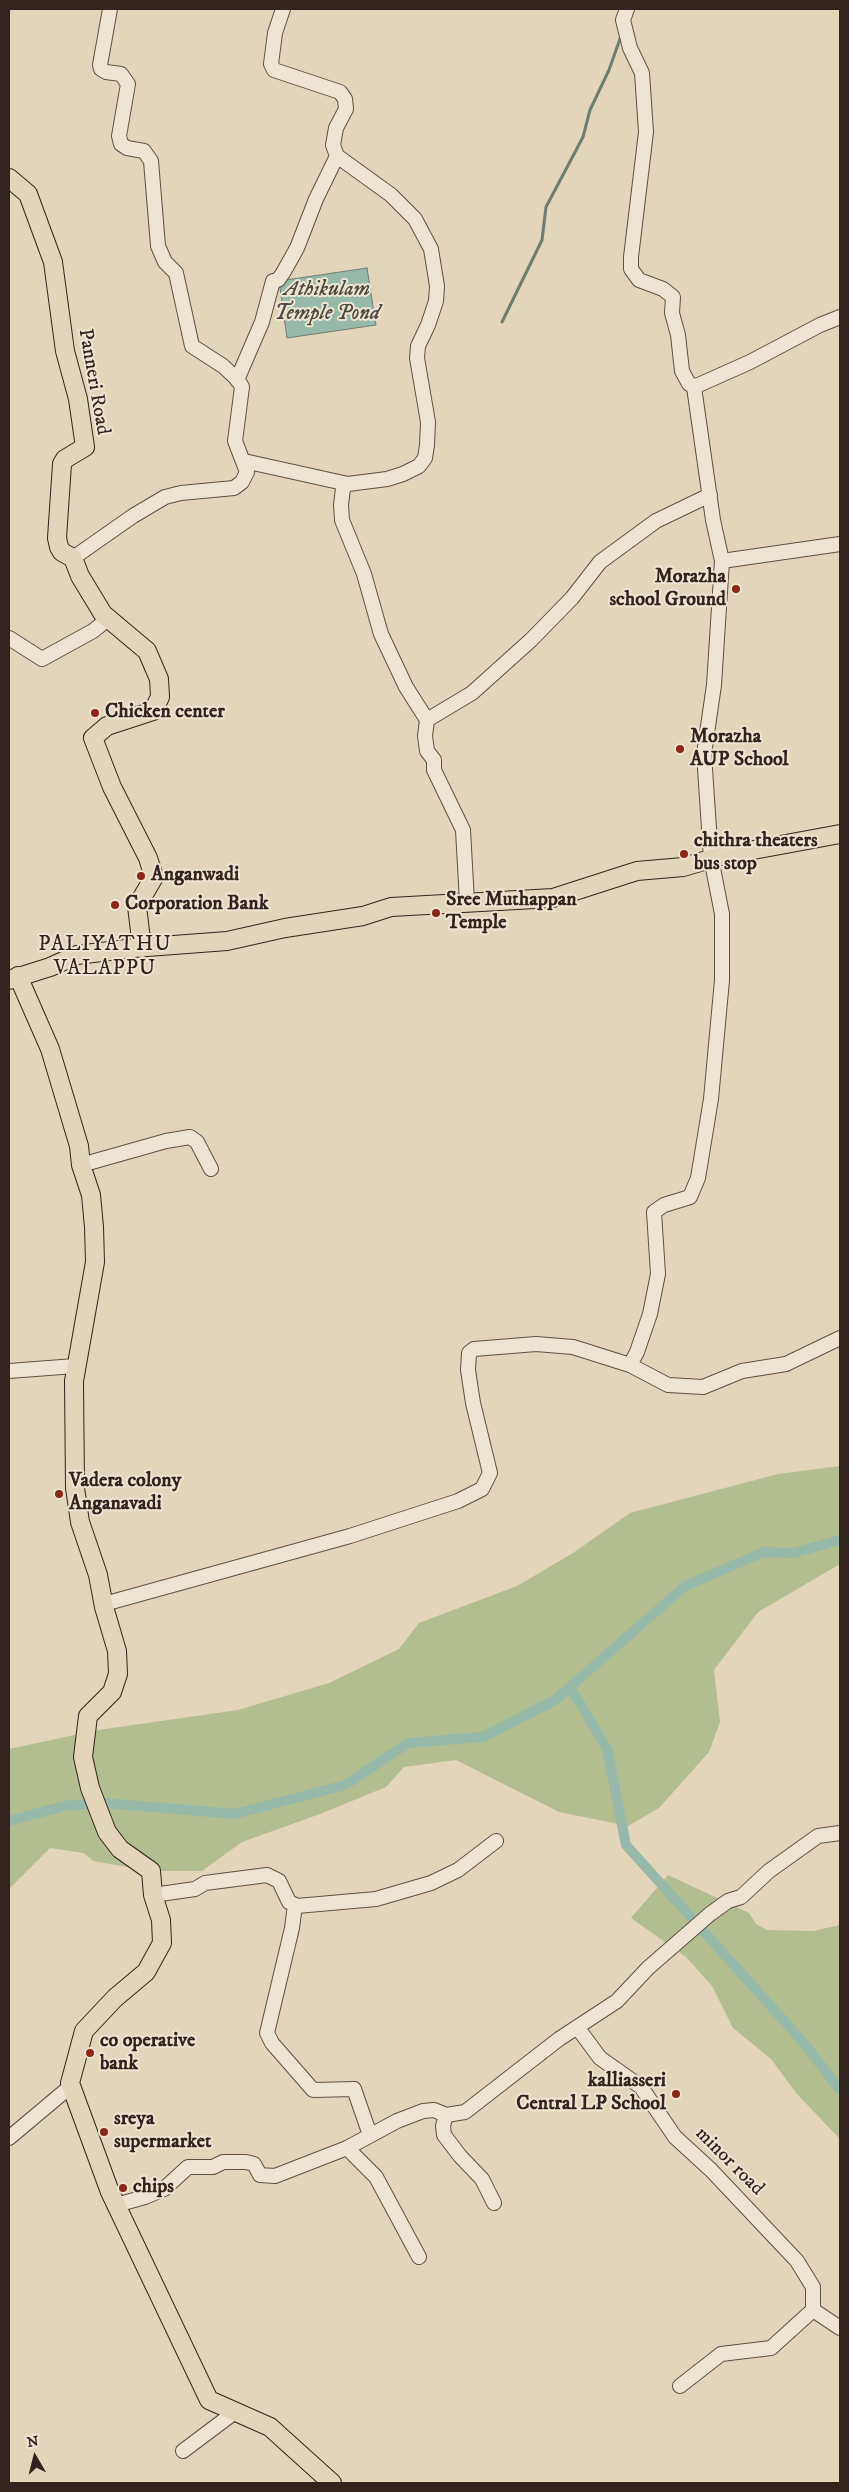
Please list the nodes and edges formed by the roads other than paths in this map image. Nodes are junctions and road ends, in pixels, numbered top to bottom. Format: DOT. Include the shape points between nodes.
graph roads {
  1 [pos="110,9"];
  2 [pos="283,9"];
  3 [pos="626,9"];
  4 [pos="337,156"];
  5 [pos="9,178"];
  6 [pos="840,317"];
  7 [pos="237,380"];
  8 [pos="696,386"];
  9 [pos="244,461"];
  10 [pos="348,484"];
  11 [pos="710,495"];
  12 [pos="840,544"];
  13 [pos="73,558"];
  14 [pos="722,561"];
  15 [pos="108,619"];
  16 [pos="9,638"];
  17 [pos="427,720"];
  18 [pos="840,834"];
  19 [pos="711,858"];
  20 [pos="467,902"];
  21 [pos="142,948"];
  22 [pos="13,978"];
  23 [pos="81,1165"];
  24 [pos="211,1169"];
  25 [pos="840,1338"];
  26 [pos="75,1366"];
  27 [pos="630,1366"];
  28 [pos="9,1371"];
  29 [pos="104,1604"];
  30 [pos="840,1833"];
  31 [pos="496,1841"];
  32 [pos="153,1895"];
  33 [pos="294,1905"];
  34 [pos="577,2027"];
  35 [pos="70,2084"];
  36 [pos="446,2115"];
  37 [pos="370,2134"];
  38 [pos="9,2138"];
  39 [pos="346,2148"];
  40 [pos="494,2204"];
  41 [pos="116,2205"];
  42 [pos="418,2257"];
  43 [pos="813,2310"];
  44 [pos="840,2328"];
  45 [pos="680,2386"];
  46 [pos="235,2412"];
  47 [pos="183,2451"];
  48 [pos="332,2483"];
  1 -- 7 [label="street" via="100,65 106,72 121,74 128,84 119,136 121,144 144,151 151,161 158,246 165,262 176,273 192,346 223,366"];
  2 -- 4 [label="street" via="275,33 271,64 274,70 340,92 346,109 336,128 333,145"];
  3 -- 8 [label="street" via="623,20 630,48 642,73 646,132 631,269 640,280 673,297 672,313 682,371 689,384"];
  4 -- 7 [label="street" via="297,248 284,273 273,281 262,322"];
  4 -- 10 [label="street" via="391,195 415,219 431,249 437,286 436,301 418,346 417,358 428,422 424,458 419,466 403,474"];
  5 -- 13 [label="main road, Panneri Road" via="28,194 53,262 65,351 78,399 85,447 62,464 57,538 62,552"];
  6 -- 8 [label="street"];
  7 -- 9 [label="street" via="242,387 235,441 237,452"];
  8 -- 11 [label="street"];
  9 -- 10 [label="street"];
  9 -- 13 [label="street" via="247,472 234,488 181,492 165,497"];
  10 -- 17 [label="street" via="343,488 342,520 364,574 381,634 406,687"];
  11 -- 14 [label="street"];
  11 -- 17 [label="street" via="656,521 600,562 572,598 531,640 472,693"];
  12 -- 14 [label="street"];
  13 -- 15 [label="main road, Panneri Road" via="89,593"];
  14 -- 19 [label="street" via="714,685 704,754"];
  15 -- 16 [label="street" via="42,659"];
  15 -- 21 [label="main road, Panneri Road" via="147,651 159,679 160,696 153,711 107,726 93,738 154,877 137,906"];
  17 -- 20 [label="street" via="427,751 434,760 434,770 463,830"];
  18 -- 19 [label="main road"];
  19 -- 20 [label="main road" via="683,867 637,871 553,898"];
  19 -- 27 [label="street" via="722,914 722,980 704,1146 698,1178 690,1197 664,1205 654,1212 658,1274 650,1314"];
  20 -- 21 [label="main road" via="391,907 363,916 227,941"];
  21 -- 22 [label="main road" via="77,955"];
  22 -- 23 [label="main road" via="50,1048 79,1146"];
  23 -- 24 [label="street" via="190,1137 197,1142"];
  23 -- 26 [label="main road" via="91,1195 94,1262"];
  25 -- 27 [label="street" via="786,1364 742,1372 703,1387 668,1385"];
  26 -- 28 [label="street"];
  26 -- 29 [label="main road" via="75,1488 80,1522"];
  27 -- 29 [label="street" via="573,1347 536,1344 474,1349 469,1353 468,1370 490,1473 482,1489 458,1501 368,1530"];
  29 -- 32 [label="main road" via="117,1651 118,1674 112,1692 88,1716 83,1757 90,1788 107,1832 120,1849 151,1871"];
  30 -- 34 [label="street" via="818,1836 769,1871 741,1897 728,1901 648,1968 617,2001"];
  31 -- 33 [label="street" via="458,1870 431,1883 376,1899 320,1906"];
  32 -- 33 [label="street" via="195,1889 219,1880 267,1875 279,1882"];
  32 -- 35 [label="main road" via="161,1920 162,1944 146,1972 115,1998 84,2031"];
  33 -- 37 [label="street" via="292,1928 267,2033 313,2090 354,2089"];
  34 -- 36 [label="street" via="466,2112"];
  34 -- 43 [label="street, minor road" via="600,2058 641,2087 676,2137 797,2261 813,2287"];
  35 -- 38 [label="street"];
  35 -- 41 [label="main road"];
  36 -- 37 [label="street" via="434,2110 423,2111"];
  36 -- 40 [label="street" via="444,2135 482,2179"];
  37 -- 39 [label="street"];
  39 -- 41 [label="street" via="275,2176 260,2174 254,2164 246,2162 188,2167 164,2189"];
  39 -- 42 [label="street" via="376,2177"];
  41 -- 46 [label="main road" via="209,2400"];
  43 -- 44 [label="street"];
  43 -- 45 [label="street" via="771,2348 721,2354"];
  46 -- 47 [label="street"];
  46 -- 48 [label="main road" via="270,2427"];
}
